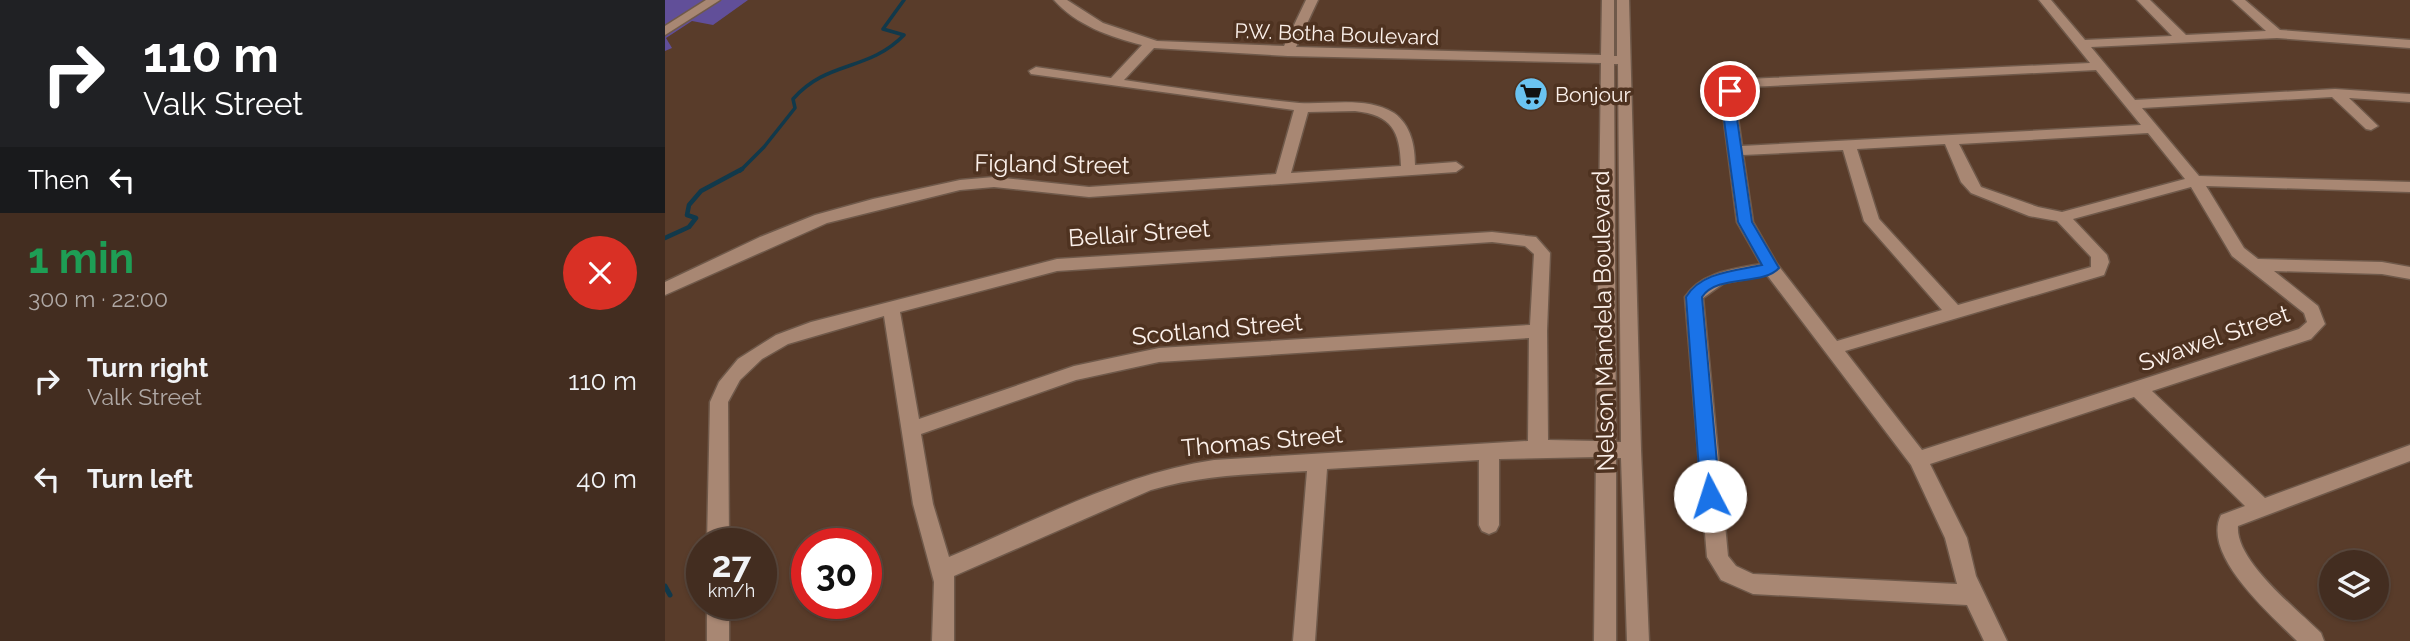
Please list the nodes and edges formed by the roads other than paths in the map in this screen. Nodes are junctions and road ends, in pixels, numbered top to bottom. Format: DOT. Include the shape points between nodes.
graph roads {
  1 [pos="714,0"];
  2 [pos="1060,0"];
  3 [pos="1312,0"];
  4 [pos="1608,0"];
  5 [pos="1623,0"];
  6 [pos="2045,0"];
  7 [pos="2143,0"];
  8 [pos="2238,0"];
  9 [pos="665,31"];
  10 [pos="2277,34"];
  11 [pos="2183,39"];
  12 [pos="1150,44"];
  13 [pos="2083,44"];
  14 [pos="2410,44"];
  15 [pos="1288,52"];
  16 [pos="1618,60"];
  17 [pos="2102,66"];
  18 [pos="1036,71"];
  19 [pos="1114,82"];
  20 [pos="2335,93"];
  21 [pos="2410,98"];
  22 [pos="2131,104"];
  23 [pos="1302,107"];
  24 [pos="2371,126"];
  25 [pos="2149,129"];
  26 [pos="1950,140"];
  27 [pos="1849,146"];
  28 [pos="1737,151"];
  29 [pos="1609,161"];
  30 [pos="1626,162"];
  31 [pos="1456,167"];
  32 [pos="1409,169"];
  33 [pos="1283,177"];
  34 [pos="2195,181"];
  35 [pos="2410,187"];
  36 [pos="2062,217"];
  37 [pos="1618,253"];
  38 [pos="2253,265"];
  39 [pos="1771,268"];
  40 [pos="2410,273"];
  41 [pos="665,289"];
  42 [pos="891,308"];
  43 [pos="1954,312"];
  44 [pos="1538,331"];
  45 [pos="1834,348"];
  46 [pos="2138,389"];
  47 [pos="911,430"];
  48 [pos="1538,449"];
  49 [pos="1606,449"];
  50 [pos="1631,450"];
  51 [pos="1489,452"];
  52 [pos="2410,453"];
  53 [pos="1918,460"];
  54 [pos="1318,462"];
  55 [pos="2261,508"];
  56 [pos="1489,525"];
  57 [pos="718,528"];
  58 [pos="941,571"];
  59 [pos="1972,594"];
  60 [pos="718,619"];
  61 [pos="718,641"];
  62 [pos="943,641"];
  63 [pos="1304,641"];
  64 [pos="1605,641"];
  65 [pos="1639,641"];
  66 [pos="1996,641"];
  67 [pos="2313,641"];
  1 -- 9 [label="street"];
  2 -- 12 [label="street, P.W. Botha Boulevard" via="1105,30"];
  3 -- 15 [label="street"];
  4 -- 16 [label="street, Nelson Mandela Boulevard"];
  5 -- 16 [label="street, Nelson Mandela Boulevard"];
  6 -- 13 [label="street, Swawel Street"];
  7 -- 11 [label="street"];
  8 -- 10 [label="street"];
  10 -- 11 [label="street"];
  10 -- 14 [label="street"];
  11 -- 13 [label="street"];
  12 -- 15 [label="street, P.W. Botha Boulevard"];
  12 -- 19 [label="street"];
  13 -- 17 [label="street, Swawel Street"];
  15 -- 16 [label="street, P.W. Botha Boulevard"];
  16 -- 29 [label="street, Nelson Mandela Boulevard"];
  16 -- 30 [label="street, Nelson Mandela Boulevard"];
  17 -- 22 [label="street, Swawel Street"];
  17 -- 28 [label="street" via="1747,83 1730,91 1728,98"];
  18 -- 19 [label="street"];
  19 -- 23 [label="street"];
  20 -- 21 [label="street"];
  20 -- 22 [label="street"];
  20 -- 24 [label="street"];
  22 -- 25 [label="street, Swawel Street"];
  23 -- 32 [label="street" via="1384,113 1396,121 1406,138"];
  23 -- 33 [label="street"];
  25 -- 26 [label="street"];
  25 -- 34 [label="street, Swawel Street"];
  26 -- 27 [label="street"];
  26 -- 36 [label="street" via="1976,190"];
  27 -- 28 [label="street"];
  27 -- 43 [label="street" via="1872,221"];
  28 -- 39 [label="street" via="1745,222"];
  29 -- 30 [label="street"];
  29 -- 37 [label="street, Nelson Mandela Boulevard"];
  30 -- 37 [label="street, Nelson Mandela Boulevard"];
  31 -- 32 [label="street, Figland Street"];
  32 -- 33 [label="street, Figland Street"];
  33 -- 41 [label="street, Figland Street" via="1089,192 994,183 941,188 794,229"];
  34 -- 35 [label="street"];
  34 -- 36 [label="street"];
  34 -- 38 [label="street, Swawel Street" via="2232,245"];
  36 -- 43 [label="street" via="2099,256 2098,271"];
  37 -- 49 [label="street, Nelson Mandela Boulevard"];
  37 -- 50 [label="street, Nelson Mandela Boulevard"];
  38 -- 40 [label="street" via="2390,268"];
  38 -- 46 [label="street, Swawel Street" via="2312,310 2313,329"];
  39 -- 45 [label="street"];
  39 -- 59 [label="street" via="1714,281 1694,297 1715,549 1721,566 1739,581 1753,584"];
  42 -- 44 [label="street, Bellair Street" via="1057,265 1508,237 1530,241 1542,253"];
  42 -- 47 [label="street"];
  42 -- 57 [label="street, Bellair Street" via="785,337 748,360 724,388 717,419"];
  43 -- 45 [label="street"];
  44 -- 47 [label="street, Scotland Street" via="1160,355 1074,373"];
  44 -- 48 [label="street, Bellair Street"];
  45 -- 53 [label="street"];
  46 -- 53 [label="street, Swawel Street"];
  46 -- 55 [label="street"];
  47 -- 58 [label="street" via="923,504"];
  48 -- 49 [label="street, Thomas Street"];
  48 -- 51 [label="street, Thomas Street"];
  49 -- 50 [label="street, Thomas Street"];
  49 -- 64 [label="street, Nelson Mandela Boulevard"];
  50 -- 65 [label="street, Nelson Mandela Boulevard"];
  51 -- 54 [label="street, Thomas Street"];
  51 -- 56 [label="street"];
  52 -- 55 [label="street"];
  53 -- 59 [label="street" via="1956,538"];
  54 -- 58 [label="street, Thomas Street" via="1176,474"];
  54 -- 63 [label="street"];
  55 -- 67 [label="street" via="2228,521 2228,542 2241,565"];
  58 -- 62 [label="street"];
  59 -- 66 [label="street"];
  60 -- 61 [label="street"];
}
